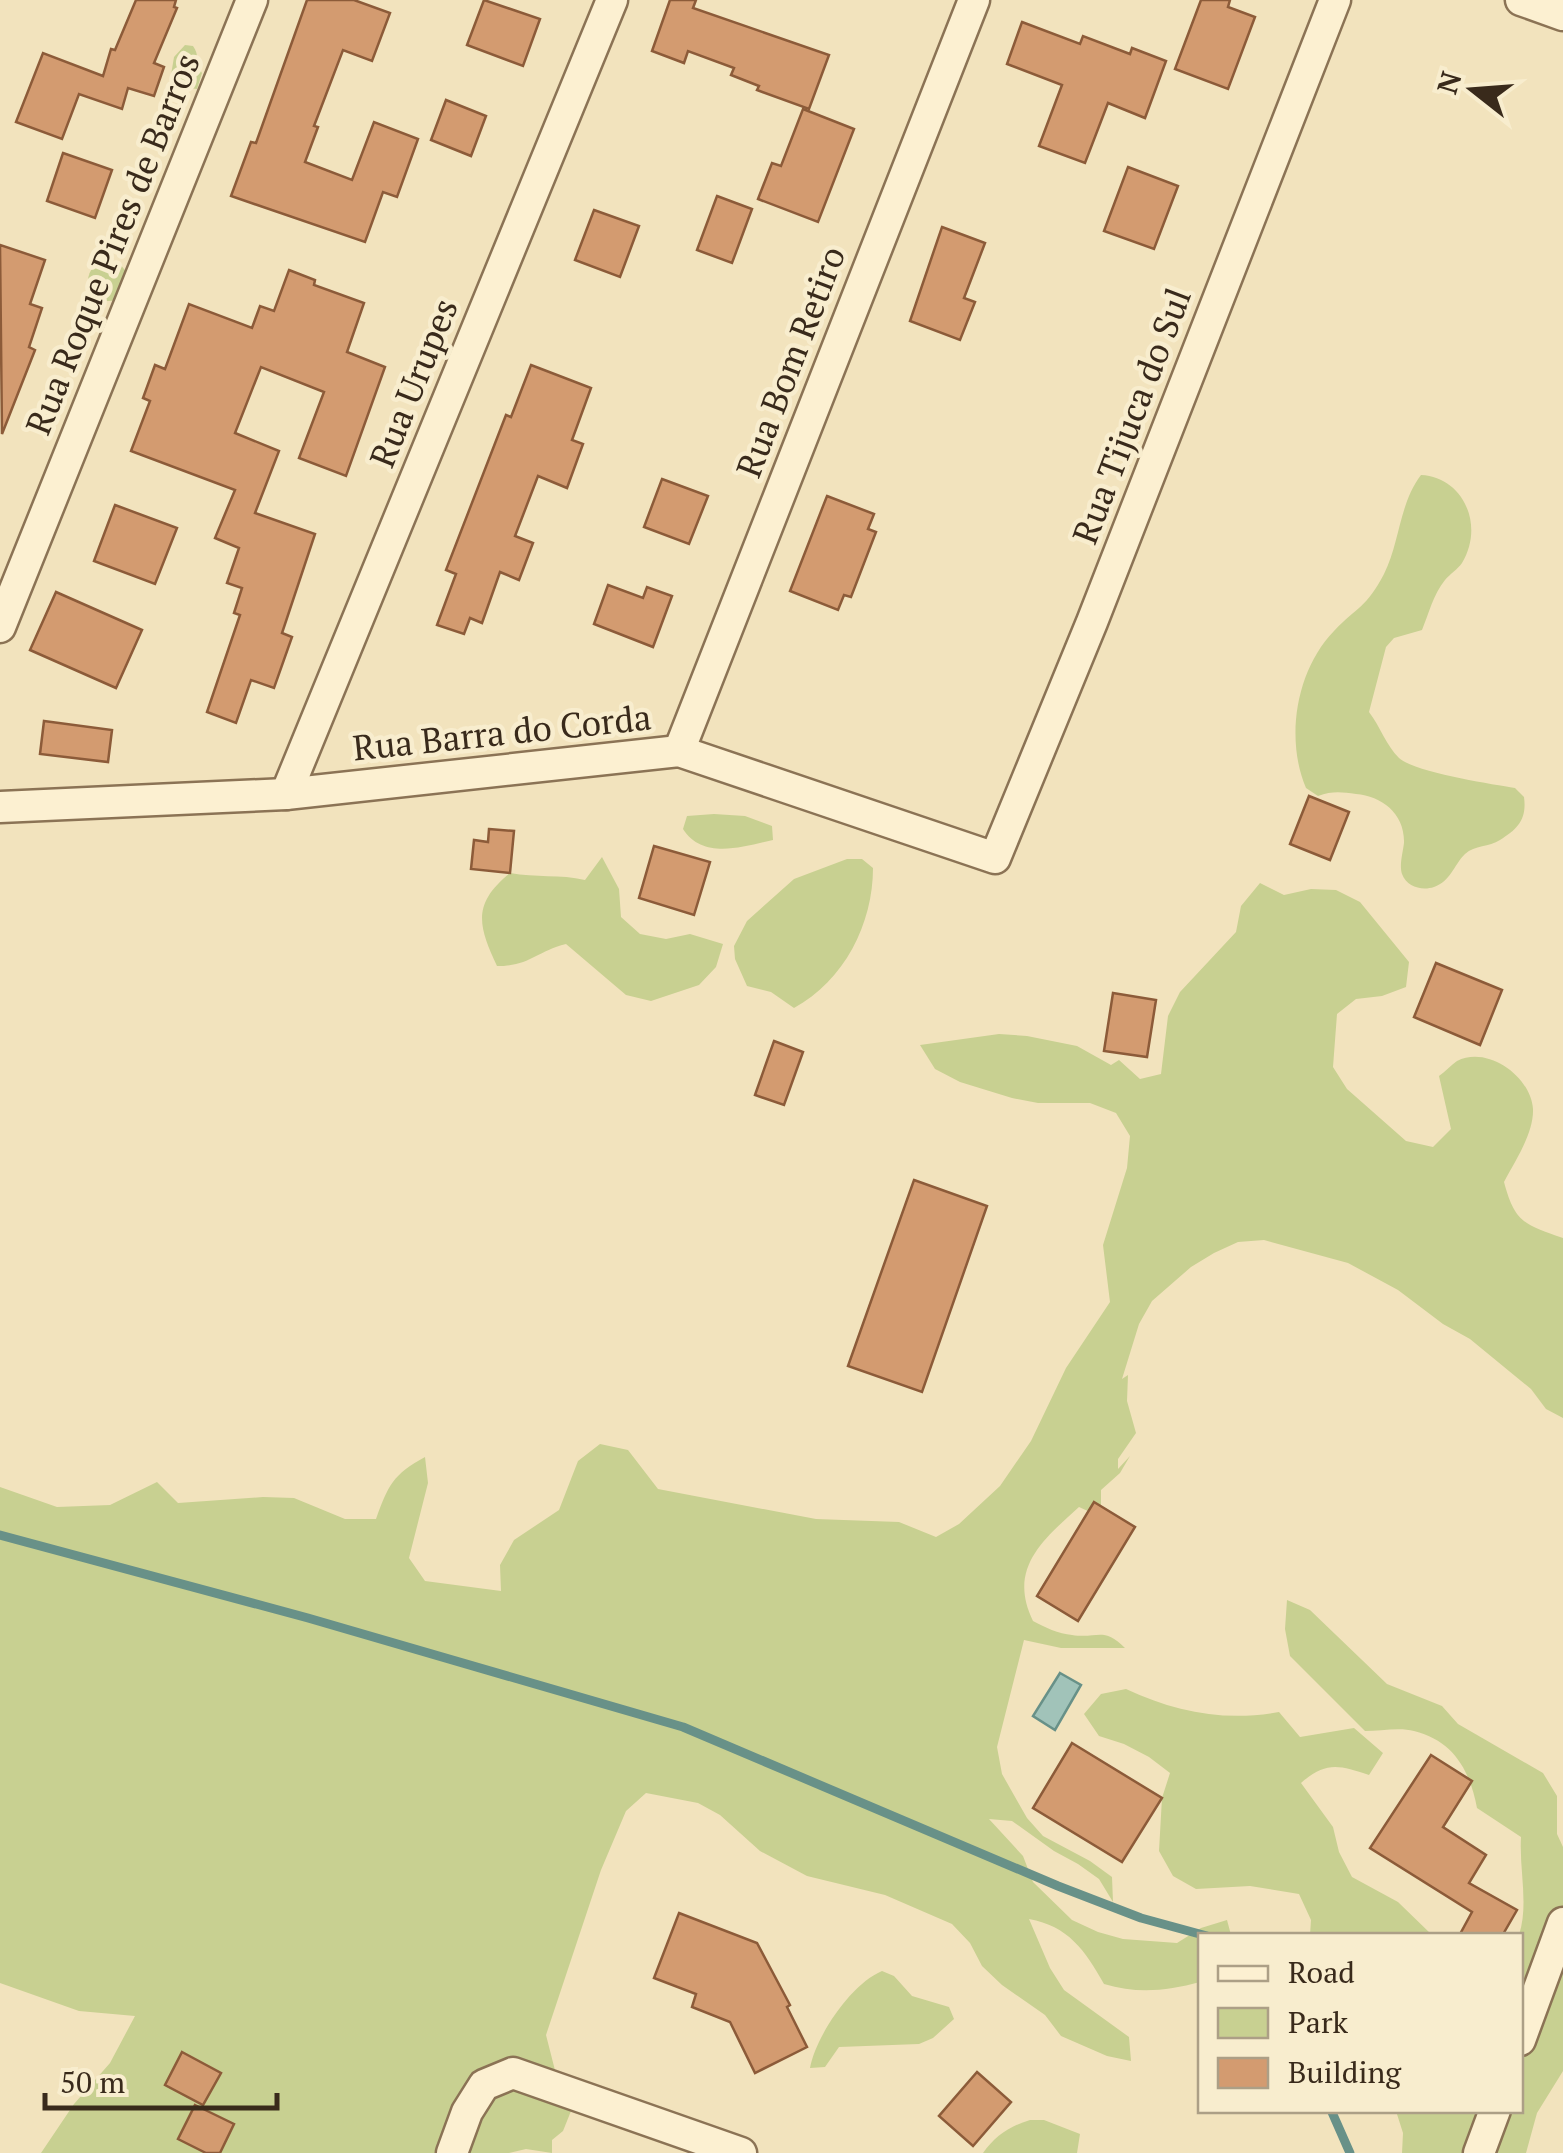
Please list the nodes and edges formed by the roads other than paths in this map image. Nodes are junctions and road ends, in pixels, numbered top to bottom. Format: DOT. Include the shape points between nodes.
graph roads {
  1 [pos="252,0"];
  2 [pos="612,0"];
  3 [pos="974,0"];
  4 [pos="1335,0"];
  5 [pos="1522,0"];
  6 [pos="1563,15"];
  7 [pos="0,626"];
  8 [pos="679,751"];
  9 [pos="286,794"];
  10 [pos="0,807"];
  11 [pos="995,858"];
  12 [pos="1563,1923"];
  13 [pos="1523,2032"];
  14 [pos="1494,2113"];
  15 [pos="452,2153"];
  16 [pos="741,2153"];
  17 [pos="1479,2153"];
  1 -- 7 [label="street, Rua Roque Pires de Barros"];
  2 -- 9 [label="street, Rua Urupes"];
  3 -- 8 [label="street, Rua Bom Retiro"];
  4 -- 11 [label="street, Rua Tijuca do Sul"];
  5 -- 6 [label="street"];
  8 -- 9 [label="street, Rua Barra do Corda"];
  8 -- 11 [label="street, Rua Barra do Corda"];
  9 -- 10 [label="street, Rua Barra do Corda"];
  12 -- 13 [label="street"];
  14 -- 17 [label="street"];
  15 -- 16 [label="street" via="484,2085 513,2072"];
}
